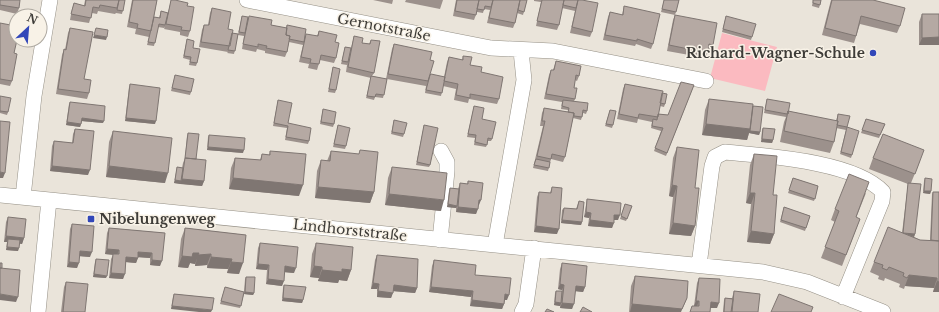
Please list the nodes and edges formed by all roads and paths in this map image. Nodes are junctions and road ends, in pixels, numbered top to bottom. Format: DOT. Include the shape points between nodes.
graph roads {
  1 [pos="50,0"];
  2 [pos="247,0"];
  3 [pos="521,51"];
  4 [pos="706,81"];
  5 [pos="441,150"];
  6 [pos="0,195"];
  7 [pos="23,197"];
  8 [pos="49,200"];
  9 [pos="440,240"];
  10 [pos="495,245"];
  11 [pos="534,248"];
  12 [pos="699,265"];
  13 [pos="843,297"];
  14 [pos="38,312"];
  15 [pos="522,312"];
  16 [pos="883,312"];
  1 -- 7 [label="street" via="34,96"];
  2 -- 3 [label="street, Gernotstraße" via="491,48"];
  3 -- 4 [label="street, Gernotstraße" via="553,51"];
  3 -- 10 [label="street" via="524,80"];
  5 -- 9 [label="street" via="447,162 447,171"];
  6 -- 7 [label="street, Lindhorststraße"];
  7 -- 8 [label="street, Lindhorststraße"];
  8 -- 9 [label="street, Lindhorststraße"];
  8 -- 14 [label="street"];
  9 -- 10 [label="street, Lindhorststraße"];
  10 -- 11 [label="street, Lindhorststraße"];
  11 -- 12 [label="street, Lindhorststraße"];
  11 -- 15 [label="street" via="526,304"];
  12 -- 13 [label="street, Lindhorststraße" via="784,276 807,282"];
  12 -- 13 [label="street" via="715,157 725,152 818,163 876,185 882,192 882,201"];
  13 -- 16 [label="street, Lindhorststraße"];
}
